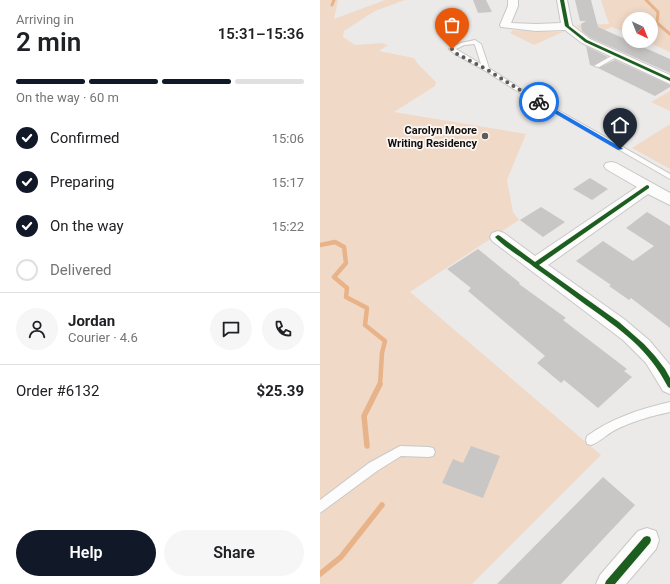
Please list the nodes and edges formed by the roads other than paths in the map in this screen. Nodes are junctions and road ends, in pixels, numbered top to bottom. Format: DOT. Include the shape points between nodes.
graph roads {
  1 [pos="513,0"];
  2 [pos="562,0"];
  3 [pos="567,26"];
  4 [pos="617,55"];
  5 [pos="597,66"];
  6 [pos="486,69"];
  7 [pos="670,80"];
  8 [pos="611,166"];
  9 [pos="670,177"];
  10 [pos="648,187"];
  11 [pos="670,200"];
  12 [pos="498,238"];
  13 [pos="535,265"];
  14 [pos="670,386"];
  15 [pos="670,407"];
  16 [pos="591,440"];
  17 [pos="429,452"];
  18 [pos="320,507"];
  19 [pos="647,540"];
  20 [pos="609,584"];
  1 -- 3 [label="street" via="505,25 550,29"];
  2 -- 3 [label="street"];
  3 -- 4 [label="street" via="586,41"];
  4 -- 5 [label="lane"];
  4 -- 7 [label="street"];
  6 -- 6 [label="lane" via="478,44 475,42 452,49"];
  6 -- 9 [label="lane"];
  8 -- 10 [label="street"];
  10 -- 11 [label="street"];
  10 -- 13 [label="street"];
  12 -- 13 [label="street"];
  13 -- 14 [label="street" via="630,335 656,360"];
  15 -- 16 [label="lane" via="613,424"];
  17 -- 18 [label="lane" via="400,451 373,466"];
  19 -- 20 [label="street"];
}
